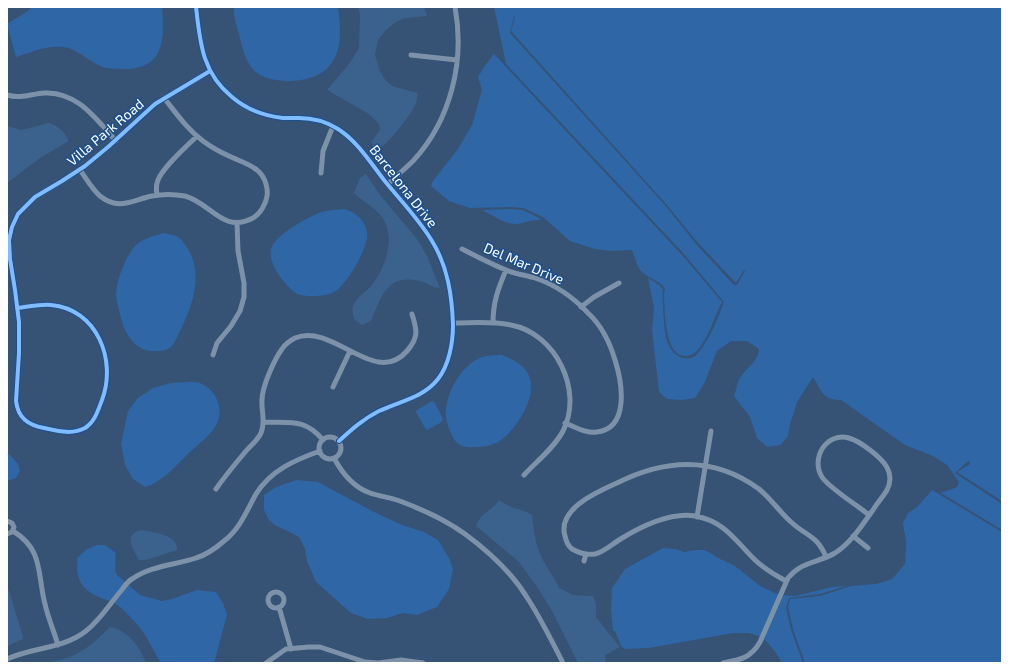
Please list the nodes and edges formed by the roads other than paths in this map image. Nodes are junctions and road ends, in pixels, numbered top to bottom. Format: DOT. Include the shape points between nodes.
graph roads {
  1 [pos="196,7"];
  2 [pos="455,7"];
  3 [pos="411,55"];
  4 [pos="457,60"];
  5 [pos="210,71"];
  6 [pos="7,95"];
  7 [pos="164,98"];
  8 [pos="333,126"];
  9 [pos="197,136"];
  10 [pos="116,141"];
  11 [pos="80,170"];
  12 [pos="321,173"];
  13 [pos="388,184"];
  14 [pos="157,195"];
  15 [pos="237,223"];
  16 [pos="462,249"];
  17 [pos="506,270"];
  18 [pos="619,283"];
  19 [pos="582,307"];
  20 [pos="17,308"];
  21 [pos="412,314"];
  22 [pos="453,322"];
  23 [pos="492,323"];
  24 [pos="350,351"];
  25 [pos="213,356"];
  26 [pos="333,387"];
  27 [pos="264,422"];
  28 [pos="565,423"];
  29 [pos="711,431"];
  30 [pos="324,440"];
  31 [pos="339,441"];
  32 [pos="320,451"];
  33 [pos="334,458"];
  34 [pos="706,466"];
  35 [pos="524,475"];
  36 [pos="216,490"];
  37 [pos="869,514"];
  38 [pos="697,517"];
  39 [pos="7,521"];
  40 [pos="13,530"];
  41 [pos="7,534"];
  42 [pos="853,536"];
  43 [pos="868,548"];
  44 [pos="586,554"];
  45 [pos="826,557"];
  46 [pos="584,561"];
  47 [pos="786,581"];
  48 [pos="278,607"];
  49 [pos="58,645"];
  50 [pos="291,648"];
  51 [pos="7,659"];
  52 [pos="741,661"];
  53 [pos="370,662"];
  54 [pos="266,663"];
  55 [pos="423,663"];
  56 [pos="563,663"];
  57 [pos="723,663"];
  1 -- 5 [label="street, Barcelona Drive" via="201,48"];
  2 -- 4 [label="street"];
  3 -- 4 [label="street"];
  4 -- 13 [label="street" via="452,91 439,123 413,161"];
  5 -- 7 [label="street, Villa Park Road"];
  5 -- 8 [label="street, Barcelona Drive" via="232,97 262,114 314,119"];
  6 -- 10 [label="street" via="18,97 48,93 70,97"];
  7 -- 9 [label="street"];
  7 -- 10 [label="street, Villa Park Road"];
  8 -- 12 [label="street" via="323,151"];
  8 -- 13 [label="street, Barcelona Drive" via="352,140"];
  9 -- 14 [label="street" via="163,171 156,187"];
  9 -- 15 [label="street" via="216,149 253,166 263,176 268,195 261,211 249,220"];
  10 -- 11 [label="street, Villa Park Road"];
  11 -- 14 [label="street" via="100,196 113,203 128,204"];
  11 -- 20 [label="street, Villa Park Road" via="34,197 18,214 12,227 8,240"];
  13 -- 22 [label="street, Barcelona Drive" via="433,242 450,288"];
  14 -- 15 [label="street" via="186,197 207,207 226,221"];
  15 -- 25 [label="street" via="244,297 240,311 217,343"];
  16 -- 17 [label="street, Del Mar Drive"];
  17 -- 19 [label="street, Del Mar Drive" via="550,284"];
  17 -- 23 [label="street" via="495,298"];
  18 -- 19 [label="street" via="604,290"];
  19 -- 28 [label="street, Del Mar Drive" via="604,334 615,359 620,380 621,406 616,422 604,431 586,431"];
  20 -- 20 [label="street, Villa Park Road" via="50,305 64,308 84,318 94,331 105,355 108,378 95,417 87,427 69,433 41,428 24,420 20,415 16,401 19,353"];
  21 -- 24 [label="street" via="416,326 414,342 395,360 372,361"];
  22 -- 23 [label="street"];
  22 -- 31 [label="street, Barcelona Drive" via="451,345 443,373 433,386 413,398 379,411"];
  23 -- 28 [label="street" via="523,329 553,352 566,374 569,390"];
  24 -- 26 [label="street"];
  24 -- 27 [label="street" via="321,337 309,335 295,338 288,343 282,349 262,394"];
  27 -- 30 [label="street" via="303,424 316,430"];
  27 -- 36 [label="street" via="261,434"];
  28 -- 35 [label="street" via="563,431 553,445"];
  29 -- 34 [label="street"];
  30 -- 31 [label="street" via="333,437"];
  30 -- 32 [label="street"];
  31 -- 33 [label="street" via="341,450"];
  32 -- 33 [label="street" via="324,457"];
  32 -- 49 [label="street" via="278,469 256,494 242,521 226,540 197,558 151,570 132,579 95,624 77,637"];
  33 -- 56 [label="street" via="340,469 357,486 431,513 464,533 502,566 528,598"];
  34 -- 38 [label="street"];
  34 -- 44 [label="street" via="668,465 642,472 594,494 573,508 564,523 566,541 570,547"];
  34 -- 45 [label="street" via="737,476 759,490 792,523 815,538"];
  37 -- 37 [label="street" via="829,484 819,473 819,454 832,440 844,437 857,441 887,466 890,479 887,490"];
  37 -- 42 [label="street"];
  38 -- 44 [label="street" via="687,515 668,518 636,530 597,554"];
  38 -- 47 [label="street" via="721,526 766,570"];
  39 -- 40 [label="street" via="13,525"];
  40 -- 41 [label="street"];
  40 -- 49 [label="street" via="27,542 39,564 45,605"];
  42 -- 43 [label="street"];
  42 -- 45 [label="street" via="839,550"];
  44 -- 46 [label="street"];
  45 -- 47 [label="street" via="800,567"];
  47 -- 52 [label="street" via="760,642 756,649"];
  48 -- 50 [label="street"];
  49 -- 51 [label="street"];
  50 -- 53 [label="street" via="320,648"];
  50 -- 54 [label="street"];
  52 -- 57 [label="street"];
  53 -- 55 [label="street" via="401,660"];
}
